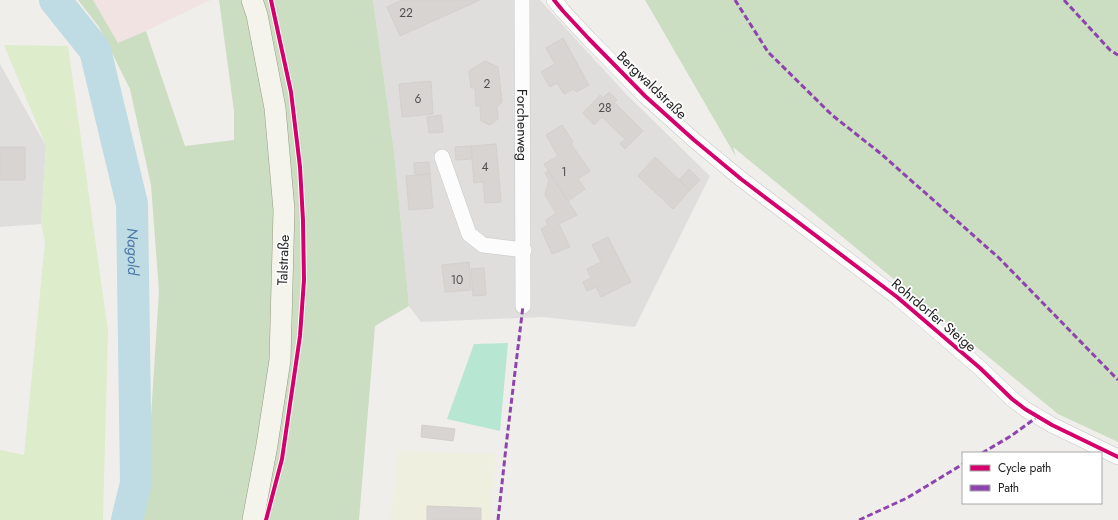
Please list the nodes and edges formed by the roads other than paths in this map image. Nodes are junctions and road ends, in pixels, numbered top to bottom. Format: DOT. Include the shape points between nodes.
graph roads {
  1 [pos="252,0"];
  2 [pos="522,0"];
  3 [pos="554,0"];
  4 [pos="442,157"];
  5 [pos="741,179"];
  6 [pos="524,250"];
  7 [pos="523,306"];
  8 [pos="1118,457"];
  9 [pos="253,520"];
  1 -- 9 [label="main road, Talstraße" via="275,108 284,210 280,360"];
  2 -- 6 [label="street, Forchenweg"];
  3 -- 5 [label="street, Bergwaldstraße" via="646,96"];
  4 -- 6 [label="street" via="469,234 483,245"];
  5 -- 8 [label="street, Rohrdorfer Steige" via="897,297 1025,409"];
  6 -- 7 [label="street, Forchenweg"];
}
